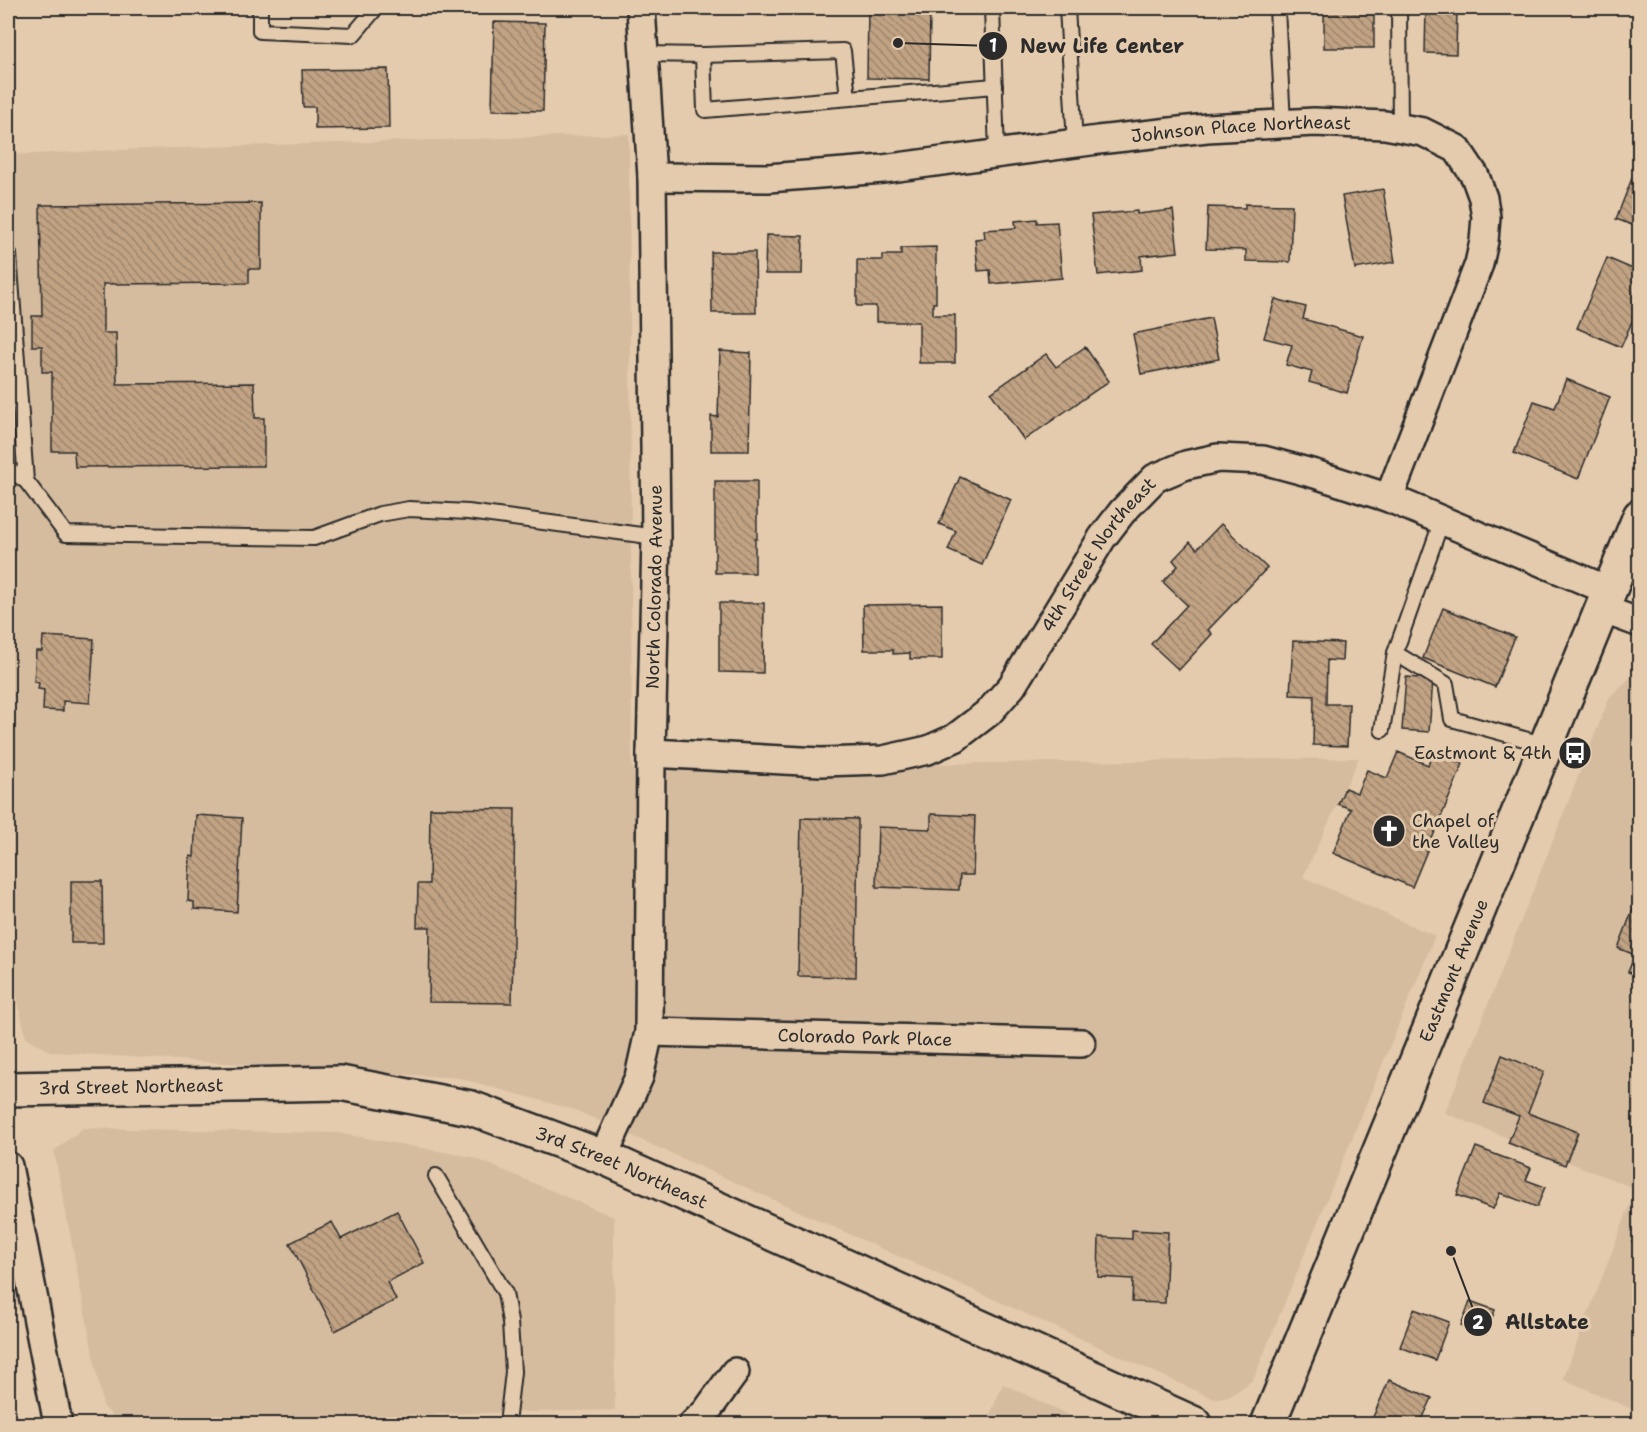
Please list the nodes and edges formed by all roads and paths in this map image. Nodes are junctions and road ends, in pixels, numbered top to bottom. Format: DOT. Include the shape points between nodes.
graph roads {
  1 [pos="260,8"];
  2 [pos="376,8"];
  3 [pos="641,8"];
  4 [pos="992,8"];
  5 [pos="1067,8"];
  6 [pos="1277,8"];
  7 [pos="1399,8"];
  8 [pos="644,54"];
  9 [pos="703,55"];
  10 [pos="995,86"];
  11 [pos="848,98"];
  12 [pos="1283,123"];
  13 [pos="1400,128"];
  14 [pos="1075,143"];
  15 [pos="997,154"];
  16 [pos="652,177"];
  17 [pos="8,256"];
  18 [pos="8,469"];
  19 [pos="26,481"];
  20 [pos="1389,498"];
  21 [pos="1640,516"];
  22 [pos="1442,520"];
  23 [pos="656,537"];
  24 [pos="1606,600"];
  25 [pos="1640,623"];
  26 [pos="1395,652"];
  27 [pos="1382,730"];
  28 [pos="1546,745"];
  29 [pos="651,753"];
  30 [pos="649,1032"];
  31 [pos="1081,1043"];
  32 [pos="8,1089"];
  33 [pos="603,1157"];
  34 [pos="8,1166"];
  35 [pos="436,1176"];
  36 [pos="735,1372"];
  37 [pos="58,1425"];
  38 [pos="507,1425"];
  39 [pos="693,1425"];
  40 [pos="1195,1425"];
  41 [pos="1268,1425"];
  1 -- 2 [label="lane" via="260,31 353,35"];
  3 -- 8 [label="street, North Colorado Avenue"];
  4 -- 10 [label="lane"];
  5 -- 14 [label="lane"];
  6 -- 12 [label="lane"];
  7 -- 13 [label="lane"];
  8 -- 9 [label="lane"];
  8 -- 16 [label="street, North Colorado Avenue"];
  9 -- 11 [label="lane" via="843,51"];
  9 -- 11 [label="lane" via="705,110"];
  10 -- 11 [label="lane"];
  10 -- 15 [label="lane"];
  12 -- 13 [label="street, Johnson Place Northeast"];
  12 -- 14 [label="street, Johnson Place Northeast"];
  13 -- 20 [label="street, Johnson Place Northeast" via="1423,132 1457,149 1475,176 1486,217 1479,264"];
  14 -- 15 [label="street, Johnson Place Northeast"];
  15 -- 16 [label="street, Johnson Place Northeast" via="883,169 768,178"];
  16 -- 23 [label="street, North Colorado Avenue"];
  17 -- 19 [label="lane"];
  18 -- 19 [label="lane"];
  19 -- 23 [label="lane" via="66,534 314,538 380,514 409,509 468,512"];
  20 -- 22 [label="street, 4th Street Northeast"];
  20 -- 29 [label="street, 4th Street Northeast" via="1263,460 1218,458 1186,465 1155,478 1122,512 1102,538 1012,686 989,712 955,738 928,750 883,760 820,762"];
  21 -- 24 [label="main road, Eastmont Avenue"];
  22 -- 24 [label="street, 4th Street Northeast"];
  22 -- 26 [label="lane"];
  23 -- 29 [label="street, North Colorado Avenue"];
  24 -- 25 [label="street, 4th Street Northeast"];
  24 -- 28 [label="main road, Eastmont Avenue"];
  26 -- 27 [label="lane"];
  26 -- 28 [label="lane" via="1446,684 1452,719"];
  28 -- 41 [label="main road, Eastmont Avenue"];
  29 -- 30 [label="street, North Colorado Avenue"];
  30 -- 31 [label="street, Colorado Park Place"];
  30 -- 33 [label="street, North Colorado Avenue" via="639,1077"];
  32 -- 33 [label="main road, 3rd Street Northeast" via="340,1083 471,1107"];
  33 -- 40 [label="main road, 3rd Street Northeast"];
  34 -- 37 [label="street"];
  35 -- 38 [label="lane" via="505,1293 513,1372"];
  36 -- 39 [label="street"];
}
